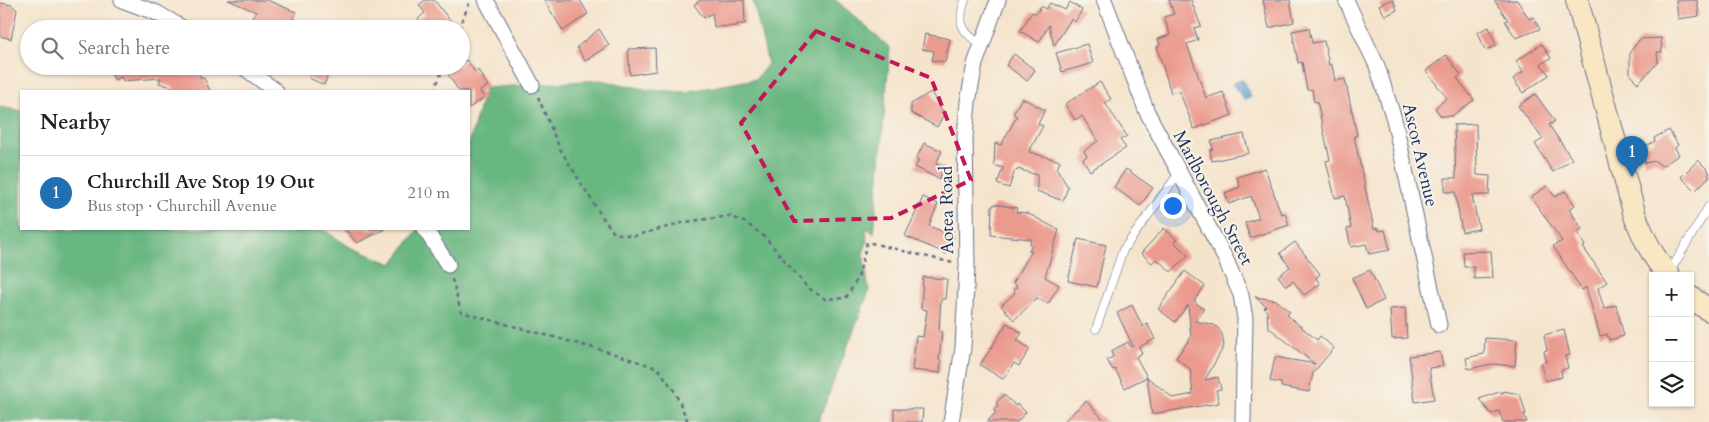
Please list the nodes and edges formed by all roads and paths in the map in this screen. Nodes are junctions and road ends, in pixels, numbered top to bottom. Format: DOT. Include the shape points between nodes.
graph roads {
  1 [pos="122,0"];
  2 [pos="471,0"];
  3 [pos="486,0"];
  4 [pos="965,0"];
  5 [pos="998,0"];
  6 [pos="1104,0"];
  7 [pos="1346,0"];
  8 [pos="1577,0"];
  9 [pos="156,7"];
  10 [pos="173,20"];
  11 [pos="463,20"];
  12 [pos="982,45"];
  13 [pos="254,75"];
  14 [pos="440,75"];
  15 [pos="532,85"];
  16 [pos="275,90"];
  17 [pos="434,90"];
  18 [pos="1180,172"];
  19 [pos="1709,206"];
  20 [pos="426,230"];
  21 [pos="448,265"];
  22 [pos="967,266"];
  23 [pos="1665,272"];
  24 [pos="1670,272"];
  25 [pos="1694,300"];
  26 [pos="1709,310"];
  27 [pos="1439,325"];
  28 [pos="1096,329"];
  29 [pos="688,422"];
  30 [pos="951,422"];
  31 [pos="1243,422"];
  1 -- 9 [label="street"];
  2 -- 11 [label="path"];
  3 -- 15 [label="street"];
  4 -- 12 [label="lane" via="961,23 972,39"];
  5 -- 12 [label="street, Aotea Road"];
  6 -- 18 [label="street, Marlborough Street" via="1147,112"];
  7 -- 27 [label="street, Ascot Avenue" via="1377,66 1391,110"];
  8 -- 23 [label="street" via="1636,216 1657,262"];
  9 -- 10 [label="street"];
  12 -- 22 [label="street, Aotea Road" via="975,64 965,136"];
  13 -- 16 [label="street"];
  14 -- 17 [label="path"];
  15 -- 22 [label="path" via="560,149 614,233 634,236 685,222 730,216 765,236 807,287 825,299 846,298 858,278 867,242"];
  18 -- 28 [label="lane" via="1123,250"];
  18 -- 31 [label="street, Marlborough Street" via="1241,295 1245,318"];
  19 -- 24 [label="lane"];
  20 -- 21 [label="street"];
  21 -- 29 [label="path" via="461,312 658,368 675,392"];
  22 -- 30 [label="street, Aotea Road" via="963,348"];
  25 -- 26 [label="street"];
}
